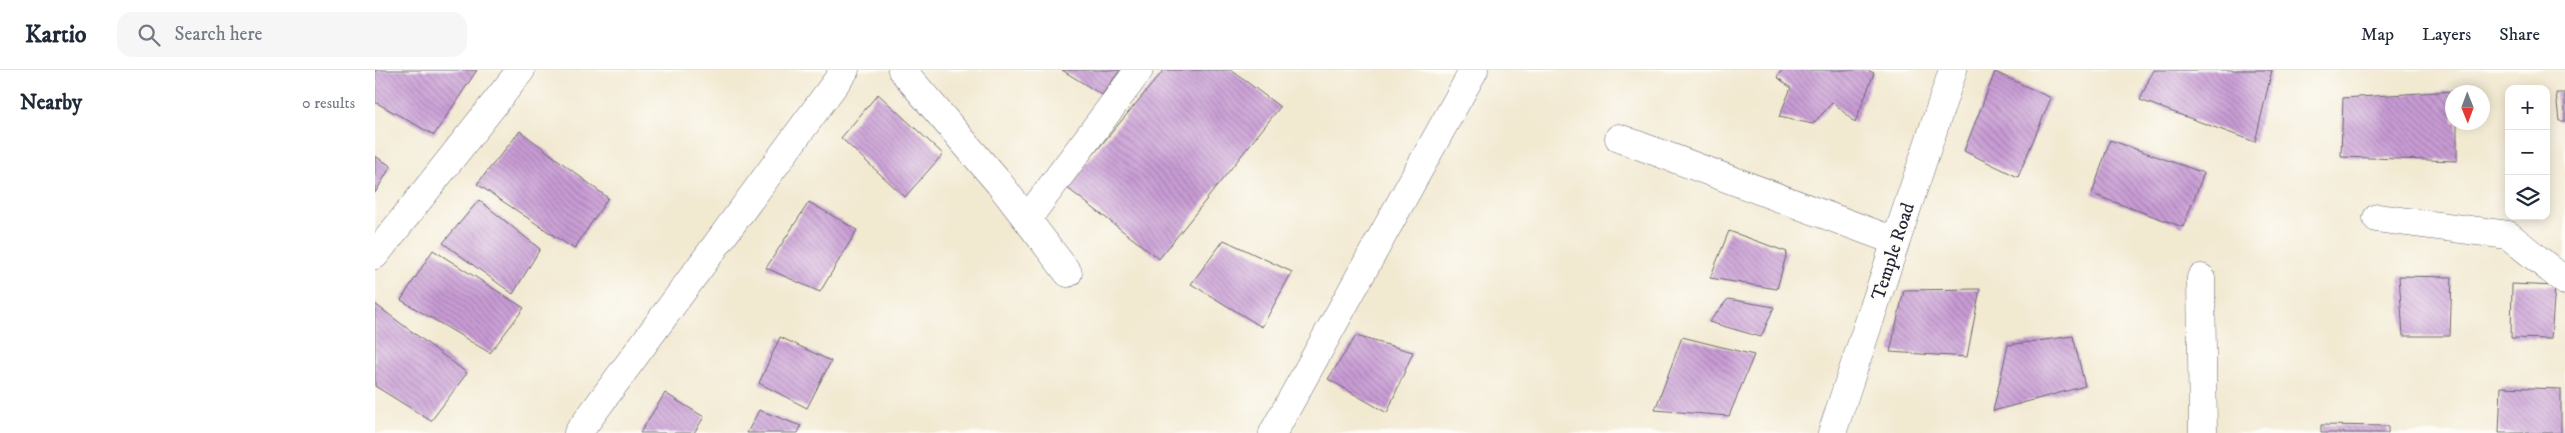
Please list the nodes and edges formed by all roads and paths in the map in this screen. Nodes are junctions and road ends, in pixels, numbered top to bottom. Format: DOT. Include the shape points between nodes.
graph roads {
  1 [pos="521,70"];
  2 [pos="845,70"];
  3 [pos="902,70"];
  4 [pos="1139,70"];
  5 [pos="1474,70"];
  6 [pos="1953,70"];
  7 [pos="1619,138"];
  8 [pos="2377,218"];
  9 [pos="1027,219"];
  10 [pos="1895,241"];
  11 [pos="375,255"];
  12 [pos="1068,273"];
  13 [pos="2201,278"];
  14 [pos="2565,281"];
  15 [pos="578,433"];
  16 [pos="1273,433"];
  17 [pos="1832,433"];
  18 [pos="2203,433"];
  1 -- 11 [label="street"];
  2 -- 15 [label="street"];
  3 -- 9 [label="street"];
  4 -- 9 [label="street"];
  5 -- 16 [label="street"];
  6 -- 10 [label="street, Temple Road"];
  7 -- 10 [label="street"];
  8 -- 14 [label="street" via="2508,235"];
  9 -- 12 [label="street"];
  10 -- 17 [label="street, Temple Road"];
  13 -- 18 [label="street"];
}
